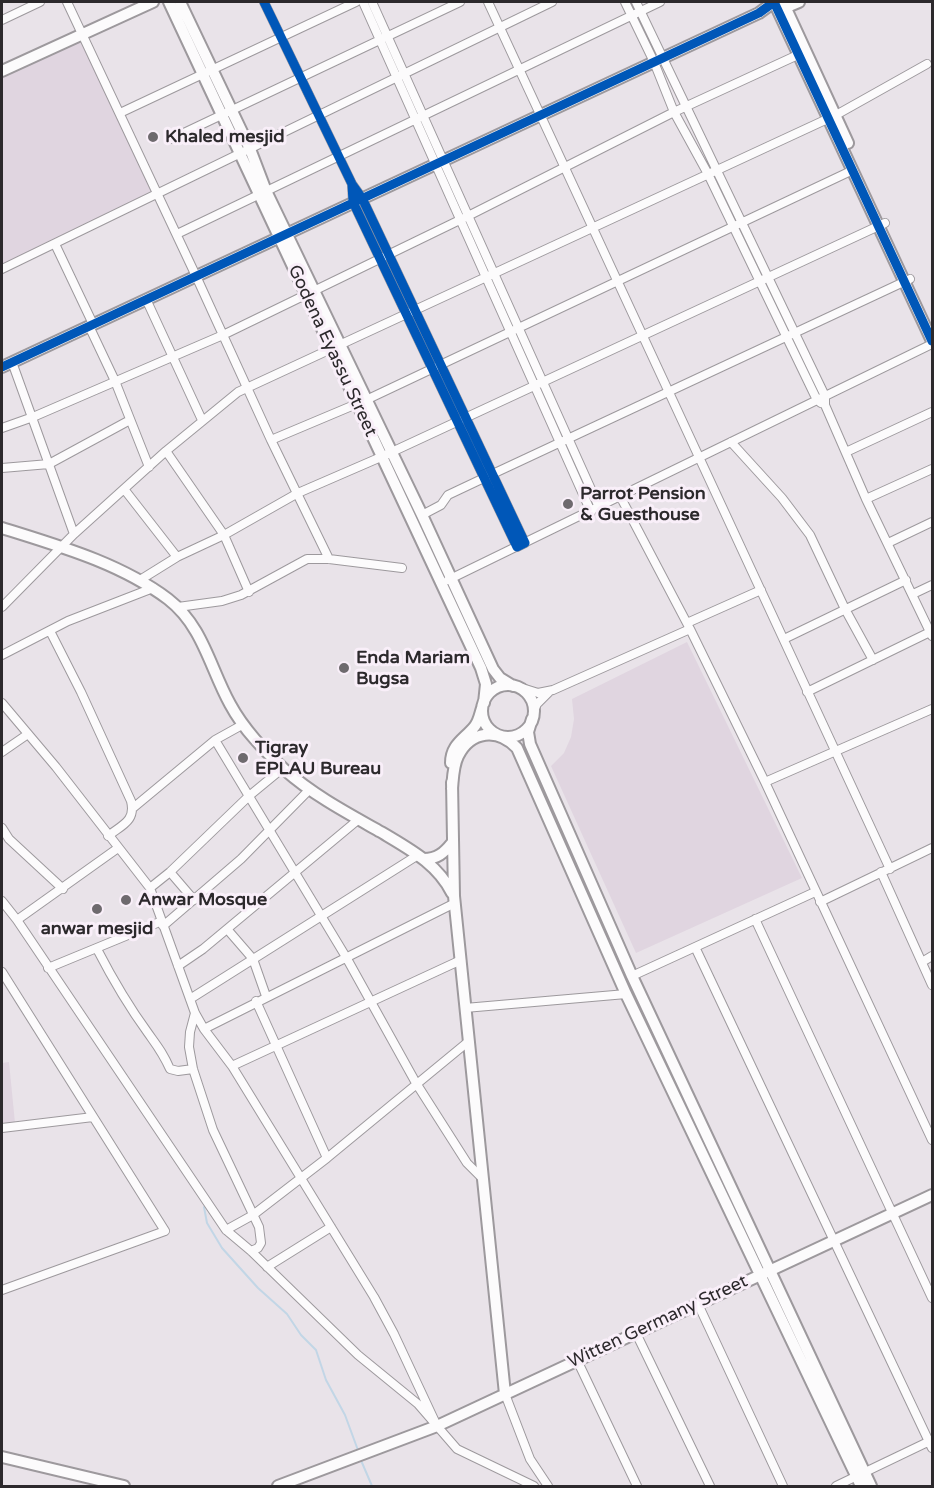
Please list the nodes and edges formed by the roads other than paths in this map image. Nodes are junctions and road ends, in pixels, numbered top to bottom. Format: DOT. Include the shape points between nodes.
graph roads {
  1 [pos="40,2"];
  2 [pos="67,2"];
  3 [pos="153,2"];
  4 [pos="169,2"];
  5 [pos="180,2"];
  6 [pos="264,2"];
  7 [pos="356,2"];
  8 [pos="363,2"];
  9 [pos="372,2"];
  10 [pos="460,2"];
  11 [pos="488,2"];
  12 [pos="552,2"];
  13 [pos="625,2"];
  14 [pos="636,2"];
  15 [pos="660,2"];
  16 [pos="799,2"];
  17 [pos="780,5"];
  18 [pos="640,11"];
  19 [pos="632,15"];
  20 [pos="2,20"];
  21 [pos="500,27"];
  22 [pos="82,34"];
  23 [pos="281,36"];
  24 [pos="384,38"];
  25 [pos="802,53"];
  26 [pos="658,60"];
  27 [pos="927,64"];
  28 [pos="519,69"];
  29 [pos="2,71"];
  30 [pos="208,71"];
  31 [pos="400,75"];
  32 [pos="301,77"];
  33 [pos="686,107"];
  34 [pos="232,111"];
  35 [pos="674,112"];
  36 [pos="120,113"];
  37 [pos="221,115"];
  38 [pos="320,115"];
  39 [pos="540,115"];
  40 [pos="419,117"];
  41 [pos="832,117"];
  42 [pos="171,139"];
  43 [pos="244,151"];
  44 [pos="338,156"];
  45 [pos="439,162"];
  46 [pos="565,168"];
  47 [pos="717,170"];
  48 [pos="853,170"];
  49 [pos="708,174"];
  50 [pos="158,193"];
  51 [pos="262,193"];
  52 [pos="357,200"];
  53 [pos="464,218"];
  54 [pos="742,223"];
  55 [pos="882,224"];
  56 [pos="733,226"];
  57 [pos="593,228"];
  58 [pos="177,234"];
  59 [pos="282,236"];
  60 [pos="55,244"];
  61 [pos="389,255"];
  62 [pos="380,259"];
  63 [pos="2,269"];
  64 [pos="490,275"];
  65 [pos="196,276"];
  66 [pos="768,277"];
  67 [pos="907,280"];
  68 [pos="618,281"];
  69 [pos="759,281"];
  70 [pos="310,293"];
  71 [pos="146,299"];
  72 [pos="415,310"];
  73 [pos="406,314"];
  74 [pos="91,325"];
  75 [pos="933,327"];
  76 [pos="514,330"];
  77 [pos="794,332"];
  78 [pos="223,335"];
  79 [pos="643,335"];
  80 [pos="786,336"];
  81 [pos="933,342"];
  82 [pos="335,347"];
  83 [pos="172,357"];
  84 [pos="7,364"];
  85 [pos="441,365"];
  86 [pos="432,369"];
  87 [pos="115,381"];
  88 [pos="538,384"];
  89 [pos="247,387"];
  90 [pos="669,391"];
  91 [pos="817,400"];
  92 [pos="825,401"];
  93 [pos="361,402"];
  94 [pos="933,412"];
  95 [pos="33,417"];
  96 [pos="465,417"];
  97 [pos="130,420"];
  98 [pos="202,420"];
  99 [pos="457,421"];
  100 [pos="2,428"];
  101 [pos="271,440"];
  102 [pos="564,440"];
  103 [pos="731,442"];
  104 [pos="166,451"];
  105 [pos="846,452"];
  106 [pos="386,454"];
  107 [pos="700,458"];
  108 [pos="49,464"];
  109 [pos="149,467"];
  110 [pos="2,468"];
  111 [pos="933,469"];
  112 [pos="488,476"];
  113 [pos="124,489"];
  114 [pos="298,493"];
  115 [pos="620,496"];
  116 [pos="866,499"];
  117 [pos="595,509"];
  118 [pos="422,515"];
  119 [pos="933,522"];
  120 [pos="2,528"];
  121 [pos="74,534"];
  122 [pos="224,535"];
  123 [pos="888,543"];
  124 [pos="521,545"];
  125 [pos="61,546"];
  126 [pos="177,557"];
  127 [pos="329,559"];
  128 [pos="402,568"];
  129 [pos="140,580"];
  130 [pos="906,580"];
  131 [pos="446,581"];
  132 [pos="933,585"];
  133 [pos="153,588"];
  134 [pos="762,590"];
  135 [pos="249,592"];
  136 [pos="913,594"];
  137 [pos="2,607"];
  138 [pos="178,607"];
  139 [pos="845,609"];
  140 [pos="689,626"];
  141 [pos="50,630"];
  142 [pos="931,634"];
  143 [pos="784,639"];
  144 [pos="2,655"];
  145 [pos="873,660"];
  146 [pos="516,686"];
  147 [pos="553,690"];
  148 [pos="807,692"];
  149 [pos="2,703"];
  150 [pos="483,705"];
  151 [pos="933,709"];
  152 [pos="533,716"];
  153 [pos="242,725"];
  154 [pos="28,734"];
  155 [pos="502,736"];
  156 [pos="215,740"];
  157 [pos="2,752"];
  158 [pos="836,752"];
  159 [pos="283,768"];
  160 [pos="765,782"];
  161 [pos="310,789"];
  162 [pos="452,789"];
  163 [pos="249,796"];
  164 [pos="133,808"];
  165 [pos="359,819"];
  166 [pos="2,828"];
  167 [pos="270,830"];
  168 [pos="108,836"];
  169 [pos="452,843"];
  170 [pos="118,848"];
  171 [pos="933,848"];
  172 [pos="421,857"];
  173 [pos="585,868"];
  174 [pos="890,868"];
  175 [pos="170,872"];
  176 [pos="881,872"];
  177 [pos="294,873"];
  178 [pos="573,874"];
  179 [pos="150,888"];
  180 [pos="63,889"];
  181 [pos="815,892"];
  182 [pos="454,899"];
  183 [pos="194,900"];
  184 [pos="2,901"];
  185 [pos="820,902"];
  186 [pos="320,917"];
  187 [pos="755,919"];
  188 [pos="17,920"];
  189 [pos="162,924"];
  190 [pos="227,929"];
  191 [pos="695,947"];
  192 [pos="97,949"];
  193 [pos="346,957"];
  194 [pos="933,957"];
  195 [pos="253,959"];
  196 [pos="461,960"];
  197 [pos="922,962"];
  198 [pos="178,966"];
  199 [pos="48,968"];
  200 [pos="2,972"];
  201 [pos="632,976"];
  202 [pos="933,985"];
  203 [pos="626,994"];
  204 [pos="266,996"];
  205 [pos="190,999"];
  206 [pos="256,1001"];
  207 [pos="371,1002"];
  208 [pos="465,1008"];
  209 [pos="195,1013"];
  210 [pos="204,1029"];
  211 [pos="469,1041"];
  212 [pos="277,1046"];
  213 [pos="232,1066"];
  214 [pos="193,1069"];
  215 [pos="416,1083"];
  216 [pos="93,1117"];
  217 [pos="699,1119"];
  218 [pos="688,1123"];
  219 [pos="2,1128"];
  220 [pos="933,1140"];
  221 [pos="327,1158"];
  222 [pos="299,1178"];
  223 [pos="483,1179"];
  224 [pos="933,1195"];
  225 [pos="253,1215"];
  226 [pos="893,1215"];
  227 [pos="331,1227"];
  228 [pos="226,1230"];
  229 [pos="833,1242"];
  230 [pos="251,1251"];
  231 [pos="267,1267"];
  232 [pos="765,1273"];
  233 [pos="2,1290"];
  234 [pos="933,1298"];
  235 [pos="698,1304"];
  236 [pos="636,1333"];
  237 [pos="577,1360"];
  238 [pos="505,1394"];
  239 [pos="437,1426"];
  240 [pos="931,1443"];
  241 [pos="2,1457"];
  242 [pos="861,1478"];
  243 [pos="124,1486"];
  244 [pos="278,1486"];
  245 [pos="534,1486"];
  246 [pos="548,1486"];
  247 [pos="638,1486"];
  248 [pos="710,1486"];
  249 [pos="783,1486"];
  250 [pos="836,1486"];
  251 [pos="872,1486"];
  1 -- 20 [label="street"];
  2 -- 22 [label="street"];
  3 -- 22 [label="street"];
  4 -- 30 [label="street, Godena Eyassu Street"];
  5 -- 30 [label="street, Godena Eyassu Street"];
  6 -- 23 [label="street"];
  7 -- 23 [label="street"];
  8 -- 24 [label="street"];
  9 -- 24 [label="street"];
  10 -- 24 [label="street"];
  11 -- 21 [label="street"];
  12 -- 21 [label="street"];
  13 -- 19 [label="street"];
  14 -- 18 [label="street"];
  15 -- 18 [label="street"];
  16 -- 17 [label="street"];
  17 -- 25 [label="street"];
  17 -- 26 [label="street"];
  18 -- 19 [label="street"];
  18 -- 26 [label="street"];
  19 -- 26 [label="street"];
  19 -- 28 [label="street"];
  21 -- 28 [label="street"];
  21 -- 31 [label="street"];
  22 -- 29 [label="street"];
  22 -- 36 [label="street"];
  23 -- 30 [label="street"];
  23 -- 32 [label="street"];
  24 -- 31 [label="street"];
  24 -- 32 [label="street"];
  25 -- 33 [label="street"];
  25 -- 41 [label="street"];
  26 -- 33 [label="street"];
  26 -- 35 [label="street"];
  26 -- 39 [label="street"];
  27 -- 41 [label="street"];
  28 -- 39 [label="street"];
  28 -- 40 [label="street"];
  30 -- 34 [label="street, Godena Eyassu Street"];
  30 -- 36 [label="street"];
  30 -- 37 [label="street, Godena Eyassu Street"];
  31 -- 38 [label="street"];
  31 -- 40 [label="street"];
  32 -- 34 [label="street"];
  32 -- 38 [label="street"];
  33 -- 35 [label="street"];
  33 -- 47 [label="street"];
  34 -- 37 [label="street"];
  34 -- 43 [label="street, Godena Eyassu Street"];
  35 -- 46 [label="street"];
  35 -- 49 [label="street"];
  36 -- 50 [label="street"];
  37 -- 42 [label="street"];
  37 -- 43 [label="street, Godena Eyassu Street"];
  38 -- 43 [label="street"];
  38 -- 44 [label="street"];
  39 -- 45 [label="street"];
  39 -- 46 [label="street"];
  40 -- 44 [label="street"];
  40 -- 45 [label="street"];
  41 -- 47 [label="street"];
  41 -- 48 [label="street"];
  41 -- 55 [label="street"];
  43 -- 50 [label="street"];
  43 -- 51 [label="street, Godena Eyassu Street"];
  44 -- 51 [label="street"];
  44 -- 52 [label="street"];
  45 -- 52 [label="street"];
  45 -- 53 [label="street"];
  46 -- 53 [label="street"];
  46 -- 57 [label="street"];
  47 -- 49 [label="street"];
  47 -- 54 [label="street"];
  48 -- 54 [label="street"];
  48 -- 55 [label="street"];
  49 -- 56 [label="street"];
  49 -- 57 [label="street"];
  50 -- 58 [label="street"];
  50 -- 60 [label="street"];
  51 -- 58 [label="street"];
  51 -- 59 [label="street, Godena Eyassu Street"];
  52 -- 59 [label="street"];
  52 -- 61 [label="street"];
  52 -- 62 [label="street"];
  53 -- 61 [label="street"];
  53 -- 64 [label="street"];
  54 -- 56 [label="street"];
  54 -- 66 [label="street"];
  55 -- 66 [label="street"];
  55 -- 67 [label="street"];
  56 -- 68 [label="street"];
  56 -- 69 [label="street"];
  57 -- 64 [label="street"];
  57 -- 68 [label="street"];
  58 -- 65 [label="street"];
  59 -- 65 [label="street"];
  59 -- 70 [label="street, Godena Eyassu Street"];
  60 -- 63 [label="street"];
  60 -- 74 [label="street"];
  61 -- 62 [label="street"];
  61 -- 72 [label="street"];
  62 -- 70 [label="street"];
  62 -- 73 [label="street"];
  64 -- 72 [label="street"];
  64 -- 76 [label="street"];
  65 -- 71 [label="street"];
  65 -- 78 [label="street"];
  66 -- 69 [label="street"];
  66 -- 77 [label="street"];
  67 -- 75 [label="street"];
  67 -- 77 [label="street"];
  67 -- 81 [label="street"];
  68 -- 76 [label="street"];
  68 -- 79 [label="street"];
  69 -- 79 [label="street"];
  69 -- 80 [label="street"];
  70 -- 78 [label="street"];
  70 -- 82 [label="street, Godena Eyassu Street"];
  71 -- 74 [label="street"];
  71 -- 83 [label="street"];
  72 -- 73 [label="street"];
  72 -- 85 [label="street"];
  73 -- 82 [label="street"];
  73 -- 86 [label="street"];
  74 -- 84 [label="street"];
  74 -- 87 [label="street"];
  76 -- 85 [label="street"];
  76 -- 88 [label="street"];
  77 -- 80 [label="street"];
  77 -- 92 [label="street"];
  78 -- 83 [label="street"];
  78 -- 89 [label="street"];
  79 -- 88 [label="street"];
  79 -- 90 [label="street"];
  80 -- 90 [label="street"];
  80 -- 91 [label="street"];
  81 -- 92 [label="street"];
  82 -- 89 [label="street"];
  82 -- 93 [label="street, Godena Eyassu Street"];
  83 -- 87 [label="street"];
  83 -- 98 [label="street"];
  84 -- 95 [label="street"];
  85 -- 86 [label="street"];
  85 -- 96 [label="street"];
  86 -- 93 [label="street"];
  86 -- 99 [label="street"];
  87 -- 95 [label="street"];
  87 -- 97 [label="street"];
  88 -- 96 [label="street"];
  88 -- 102 [label="street"];
  89 -- 98 [label="street"];
  89 -- 101 [label="street"];
  90 -- 102 [label="street"];
  90 -- 107 [label="street"];
  91 -- 92 [label="street"];
  91 -- 103 [label="street"];
  92 -- 105 [label="street"];
  93 -- 101 [label="street"];
  93 -- 106 [label="street, Godena Eyassu Street"];
  94 -- 105 [label="street"];
  95 -- 100 [label="street"];
  95 -- 108 [label="street"];
  96 -- 99 [label="street"];
  96 -- 112 [label="street"];
  97 -- 108 [label="street"];
  97 -- 109 [label="street"];
  98 -- 104 [label="street"];
  99 -- 106 [label="street"];
  99 -- 112 [label="street"];
  101 -- 114 [label="street"];
  102 -- 112 [label="street"];
  102 -- 117 [label="street"];
  103 -- 107 [label="street"];
  103 -- 139 [label="street" via="810,535"];
  104 -- 109 [label="street"];
  104 -- 122 [label="street"];
  105 -- 116 [label="street"];
  106 -- 114 [label="street"];
  106 -- 118 [label="street, Godena Eyassu Street"];
  106 -- 131 [label="street, Godena Eyassu Street"];
  107 -- 115 [label="street"];
  107 -- 134 [label="street"];
  108 -- 110 [label="street"];
  108 -- 121 [label="street"];
  109 -- 113 [label="street"];
  111 -- 116 [label="street"];
  112 -- 118 [label="street" via="448,495 441,505"];
  112 -- 124 [label="street"];
  113 -- 121 [label="street"];
  113 -- 126 [label="street"];
  114 -- 122 [label="street"];
  114 -- 127 [label="street"];
  115 -- 117 [label="street"];
  115 -- 140 [label="street"];
  116 -- 123 [label="street"];
  117 -- 124 [label="street"];
  118 -- 131 [label="street, Godena Eyassu Street"];
  119 -- 123 [label="street"];
  120 -- 125 [label="street"];
  121 -- 125 [label="street"];
  122 -- 126 [label="street"];
  122 -- 135 [label="street"];
  123 -- 130 [label="street"];
  124 -- 131 [label="street"];
  125 -- 129 [label="street"];
  125 -- 137 [label="street"];
  126 -- 129 [label="street"];
  127 -- 128 [label="street"];
  127 -- 135 [label="street" via="307,559"];
  129 -- 133 [label="street"];
  130 -- 136 [label="street"];
  130 -- 139 [label="street"];
  131 -- 146 [label="street, Godena Eyassu Street" via="496,674"];
  131 -- 150 [label="street, Godena Eyassu Street" via="483,673"];
  132 -- 136 [label="street"];
  133 -- 138 [label="street"];
  133 -- 141 [label="street"];
  134 -- 140 [label="street"];
  134 -- 143 [label="street"];
  135 -- 138 [label="street" via="222,601"];
  136 -- 142 [label="street"];
  138 -- 153 [label="street" via="198,632"];
  139 -- 143 [label="street"];
  139 -- 145 [label="street"];
  140 -- 147 [label="street"];
  140 -- 160 [label="street"];
  141 -- 144 [label="street"];
  141 -- 164 [label="street"];
  142 -- 145 [label="street"];
  143 -- 148 [label="street"];
  145 -- 148 [label="street"];
  146 -- 147 [label="street" via="538,693"];
  146 -- 150 [label="street" via="498,687 489,693"];
  146 -- 152 [label="street" via="530,698"];
  147 -- 152 [label="street" via="541,698"];
  148 -- 158 [label="street"];
  149 -- 154 [label="street"];
  150 -- 155 [label="street" via="483,718 489,728"];
  150 -- 162 [label="street" via="476,724 453,750"];
  151 -- 158 [label="street"];
  152 -- 155 [label="street" via="527,728 518,734"];
  152 -- 173 [label="street" via="528,732 530,744"];
  153 -- 156 [label="street"];
  153 -- 159 [label="street"];
  154 -- 157 [label="street"];
  154 -- 168 [label="street"];
  155 -- 162 [label="street" via="480,736 468,743 458,755"];
  155 -- 178 [label="street" via="520,754"];
  156 -- 163 [label="street"];
  156 -- 164 [label="street"];
  158 -- 160 [label="street"];
  158 -- 174 [label="street"];
  159 -- 161 [label="street"];
  159 -- 163 [label="street"];
  160 -- 181 [label="street"];
  161 -- 165 [label="street"];
  161 -- 167 [label="street"];
  162 -- 169 [label="street"];
  163 -- 167 [label="street"];
  163 -- 175 [label="street"];
  164 -- 168 [label="street" via="127,822"];
  165 -- 172 [label="street"];
  165 -- 177 [label="street"];
  166 -- 180 [label="street"];
  167 -- 177 [label="street"];
  167 -- 183 [label="street"];
  168 -- 170 [label="street"];
  169 -- 172 [label="street" via="435,858"];
  169 -- 182 [label="street"];
  170 -- 179 [label="street"];
  170 -- 180 [label="street"];
  171 -- 174 [label="street"];
  172 -- 182 [label="street" via="446,881"];
  172 -- 186 [label="street"];
  173 -- 178 [label="street"];
  173 -- 201 [label="street"];
  174 -- 176 [label="street"];
  175 -- 179 [label="street"];
  175 -- 183 [label="street"];
  176 -- 185 [label="street"];
  176 -- 197 [label="street"];
  177 -- 186 [label="street"];
  177 -- 190 [label="street"];
  178 -- 203 [label="street"];
  179 -- 189 [label="street"];
  180 -- 188 [label="street"];
  181 -- 185 [label="street"];
  181 -- 187 [label="street"];
  182 -- 193 [label="street"];
  182 -- 196 [label="street"];
  183 -- 189 [label="street"];
  184 -- 188 [label="street"];
  185 -- 220 [label="street"];
  186 -- 193 [label="street"];
  186 -- 195 [label="street"];
  187 -- 191 [label="street"];
  187 -- 226 [label="street"];
  188 -- 199 [label="street"];
  189 -- 192 [label="street"];
  189 -- 198 [label="street"];
  190 -- 195 [label="street"];
  190 -- 198 [label="street"];
  191 -- 201 [label="street"];
  191 -- 229 [label="street"];
  192 -- 199 [label="street"];
  192 -- 214 [label="street" via="170,1069"];
  193 -- 204 [label="street"];
  193 -- 207 [label="street"];
  194 -- 197 [label="street"];
  195 -- 204 [label="street"];
  195 -- 205 [label="street"];
  196 -- 207 [label="street"];
  196 -- 208 [label="street"];
  197 -- 202 [label="street"];
  198 -- 205 [label="street"];
  199 -- 228 [label="street"];
  200 -- 216 [label="street"];
  201 -- 217 [label="street"];
  203 -- 208 [label="street"];
  203 -- 218 [label="street"];
  204 -- 206 [label="street"];
  205 -- 209 [label="street"];
  206 -- 210 [label="street"];
  206 -- 212 [label="street"];
  207 -- 212 [label="street"];
  207 -- 215 [label="street"];
  208 -- 211 [label="street"];
  209 -- 210 [label="street"];
  209 -- 214 [label="street" via="189,1047"];
  210 -- 213 [label="street"];
  211 -- 215 [label="street"];
  211 -- 223 [label="street"];
  212 -- 213 [label="street"];
  212 -- 221 [label="street"];
  213 -- 222 [label="street"];
  214 -- 225 [label="street" via="221,1150"];
  215 -- 221 [label="street"];
  215 -- 223 [label="street" via="468,1163"];
  216 -- 219 [label="street"];
  216 -- 233 [label="street" via="165,1231"];
  217 -- 218 [label="street"];
  217 -- 232 [label="street"];
  218 -- 232 [label="street"];
  221 -- 222 [label="street"];
  222 -- 225 [label="street"];
  222 -- 227 [label="street"];
  223 -- 238 [label="street"];
  224 -- 226 [label="street, Witten Germany Street"];
  225 -- 228 [label="street"];
  225 -- 230 [label="street" via="261,1243"];
  226 -- 229 [label="street, Witten Germany Street"];
  226 -- 234 [label="street"];
  227 -- 231 [label="street"];
  227 -- 239 [label="street" via="394,1334"];
  228 -- 230 [label="street"];
  229 -- 232 [label="street, Witten Germany Street"];
  229 -- 240 [label="street"];
  230 -- 231 [label="street"];
  231 -- 239 [label="street" via="358,1355 418,1404"];
  232 -- 235 [label="street, Witten Germany Street"];
  232 -- 242 [label="street"];
  235 -- 236 [label="street, Witten Germany Street"];
  235 -- 249 [label="street"];
  236 -- 237 [label="street, Witten Germany Street"];
  236 -- 248 [label="street"];
  237 -- 238 [label="street, Witten Germany Street"];
  237 -- 247 [label="street"];
  238 -- 239 [label="street, Witten Germany Street"];
  238 -- 246 [label="street" via="530,1459"];
  239 -- 244 [label="street, Witten Germany Street"];
  239 -- 245 [label="street" via="457,1449"];
  240 -- 242 [label="street"];
  241 -- 243 [label="street"];
  242 -- 250 [label="street"];
  242 -- 251 [label="street"];
}
